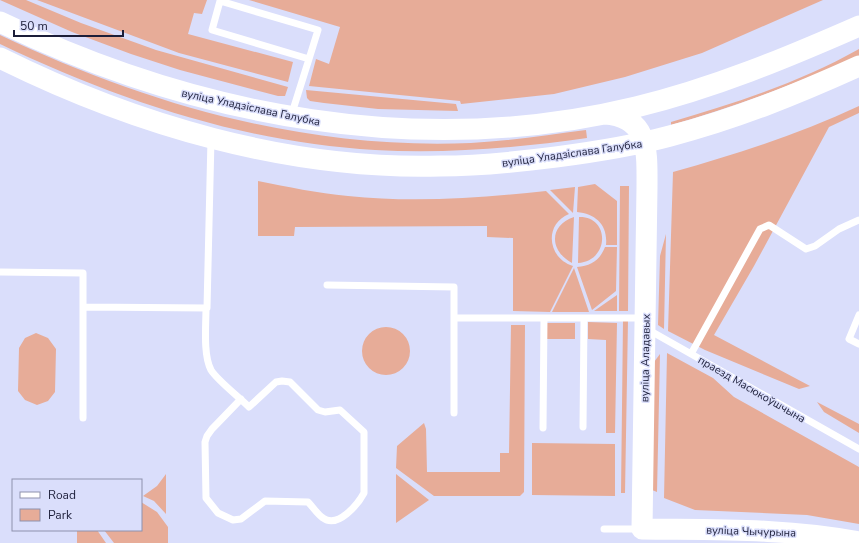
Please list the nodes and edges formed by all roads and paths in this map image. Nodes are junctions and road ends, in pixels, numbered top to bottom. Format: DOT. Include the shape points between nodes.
graph roads {
  1 [pos="0,22"];
  2 [pos="859,26"];
  3 [pos="0,58"];
  4 [pos="309,58"];
  5 [pos="859,66"];
  6 [pos="659,101"];
  7 [pos="604,114"];
  8 [pos="290,118"];
  9 [pos="211,137"];
  10 [pos="641,139"];
  11 [pos="606,150"];
  12 [pos="644,178"];
  13 [pos="859,220"];
  14 [pos="0,272"];
  15 [pos="327,285"];
  16 [pos="84,307"];
  17 [pos="206,308"];
  18 [pos="859,315"];
  19 [pos="454,318"];
  20 [pos="544,318"];
  21 [pos="584,319"];
  22 [pos="646,323"];
  23 [pos="859,344"];
  24 [pos="691,354"];
  25 [pos="241,399"];
  26 [pos="454,413"];
  27 [pos="83,418"];
  28 [pos="583,427"];
  29 [pos="543,428"];
  30 [pos="859,450"];
  31 [pos="604,529"];
  32 [pos="642,529"];
  33 [pos="859,542"];
  1 -- 8 [label="main road, вуліца Уладзіслава Галубка" via="69,53 149,83 217,102"];
  2 -- 6 [label="main road, вуліца Уладзіслава Галубка" via="756,70"];
  3 -- 9 [label="main road, вуліца Уладзіслава Галубка" via="57,86 99,102"];
  4 -- 4 [label="lane" via="318,30 220,1 212,30"];
  4 -- 8 [label="lane"];
  5 -- 10 [label="main road, вуліца Уладзіслава Галубка" via="806,90 734,117"];
  6 -- 7 [label="main road, вуліца Уладзіслава Галубка"];
  6 -- 10 [label="main road, вуліца Аладавых" via="649,110"];
  7 -- 8 [label="main road, вуліца Уладзіслава Галубка" via="529,125 451,129 382,129"];
  7 -- 10 [label="main road" via="619,116"];
  9 -- 11 [label="main road, вуліца Уладзіслава Галубка" via="314,158 413,166 512,162"];
  9 -- 17 [label="lane"];
  10 -- 11 [label="main road, вуліца Уладзіслава Галубка"];
  10 -- 12 [label="main road, вуліца Аладавых"];
  11 -- 12 [label="main road" via="628,159"];
  12 -- 22 [label="main road, вуліца Аладавых"];
  13 -- 24 [label="lane" via="806,249 769,225 760,229"];
  14 -- 16 [label="lane" via="83,272"];
  15 -- 19 [label="lane" via="454,287"];
  16 -- 17 [label="lane"];
  16 -- 27 [label="lane"];
  17 -- 25 [label="lane" via="208,362 212,371"];
  18 -- 23 [label="lane" via="849,340"];
  19 -- 20 [label="lane"];
  19 -- 26 [label="lane"];
  20 -- 21 [label="lane"];
  20 -- 29 [label="lane"];
  21 -- 22 [label="lane"];
  21 -- 28 [label="lane"];
  22 -- 24 [label="lane, праезд Масюкоўшчына"];
  22 -- 32 [label="main road, вуліца Аладавых"];
  24 -- 30 [label="lane, праезд Масюкоўшчына"];
  25 -- 25 [label="lane" via="249,407 276,382 282,380 290,382 318,410 340,410 364,432 362,498 342,518 336,520 324,518 308,502 265,501 241,519 233,520 218,513 206,498 205,442 212,429"];
  31 -- 32 [label="lane"];
  32 -- 33 [label="main road, вуліца Чычурына" via="792,532"];
}
